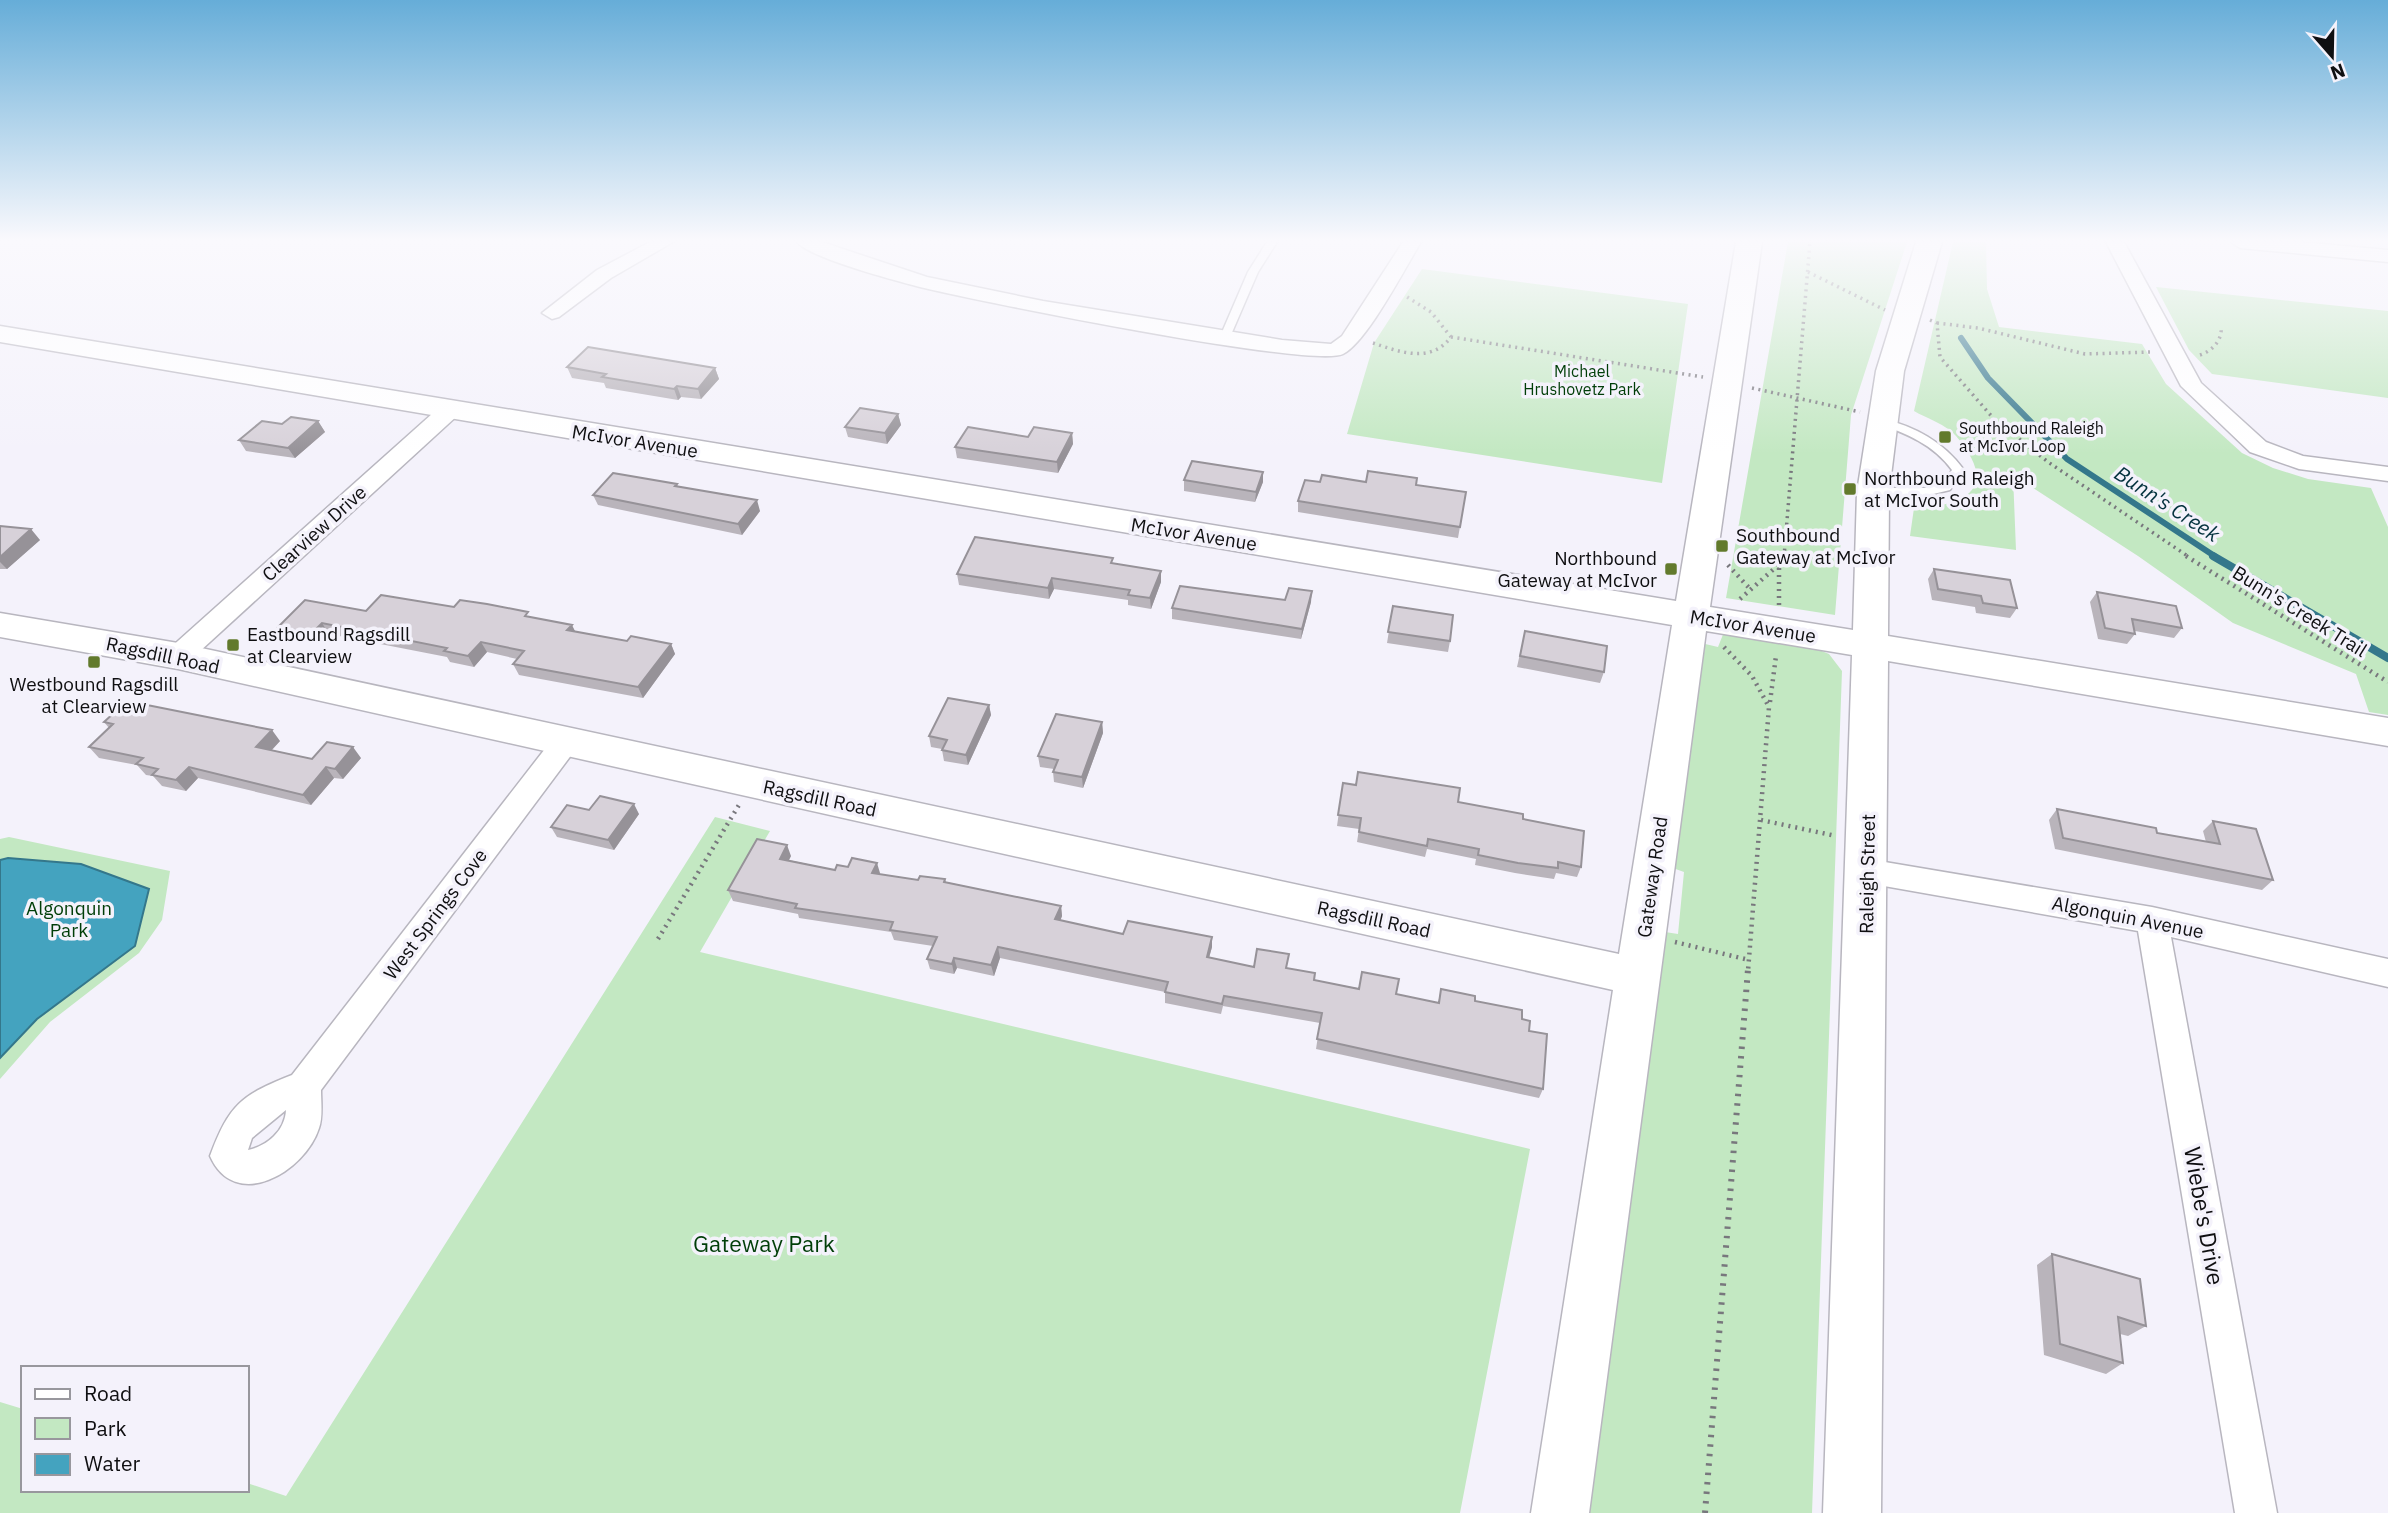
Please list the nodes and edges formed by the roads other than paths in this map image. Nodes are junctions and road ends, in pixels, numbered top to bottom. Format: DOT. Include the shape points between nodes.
graph roads {
  1 [pos="1080,313"];
  2 [pos="1236,313"];
  3 [pos="1368,313"];
  4 [pos="1737,313"];
  5 [pos="1918,313"];
  6 [pos="2152,313"];
  7 [pos="0,334"];
  8 [pos="1225,337"];
  9 [pos="450,410"];
  10 [pos="1881,419"];
  11 [pos="2388,474"];
  12 [pos="1872,492"];
  13 [pos="1706,618"];
  14 [pos="0,625"];
  15 [pos="1871,646"];
  16 [pos="178,656"];
  17 [pos="2388,732"];
  18 [pos="565,743"];
  19 [pos="1867,857"];
  20 [pos="2152,919"];
  21 [pos="1641,956"];
  22 [pos="2388,973"];
  23 [pos="304,1086"];
  24 [pos="1560,1513"];
  25 [pos="1852,1513"];
  26 [pos="2256,1513"];
  1 -- 8 [label="street"];
  2 -- 8 [label="lane"];
  3 -- 8 [label="street" via="1352,337 1335,349"];
  4 -- 13 [label="street, Gateway Road" via="1726,381"];
  5 -- 10 [label="street, Raleigh Street" via="1890,371"];
  6 -- 11 [label="street" via="2192,386 2268,453 2299,462"];
  7 -- 9 [label="street, McIvor Avenue"];
  9 -- 13 [label="street, McIvor Avenue"];
  9 -- 16 [label="street, Clearview Drive"];
  10 -- 12 [label="street, Raleigh Street"];
  10 -- 12 [label="lane" via="1932,441 1958,470 1946,488"];
  12 -- 15 [label="street, Raleigh Street"];
  13 -- 15 [label="street, McIvor Avenue"];
  13 -- 21 [label="street, Gateway Road"];
  14 -- 16 [label="street, Ragsdill Road"];
  15 -- 17 [label="street, McIvor Avenue"];
  15 -- 19 [label="street, Raleigh Street"];
  16 -- 18 [label="street, Ragsdill Road"];
  18 -- 21 [label="street, Ragsdill Road"];
  18 -- 23 [label="street, West Springs Cove"];
  19 -- 20 [label="street, Algonquin Avenue"];
  19 -- 25 [label="street, Raleigh Street"];
  20 -- 22 [label="street, Algonquin Avenue"];
  20 -- 26 [label="street, Wiebe's Drive"];
  21 -- 24 [label="street, Gateway Road"];
}
